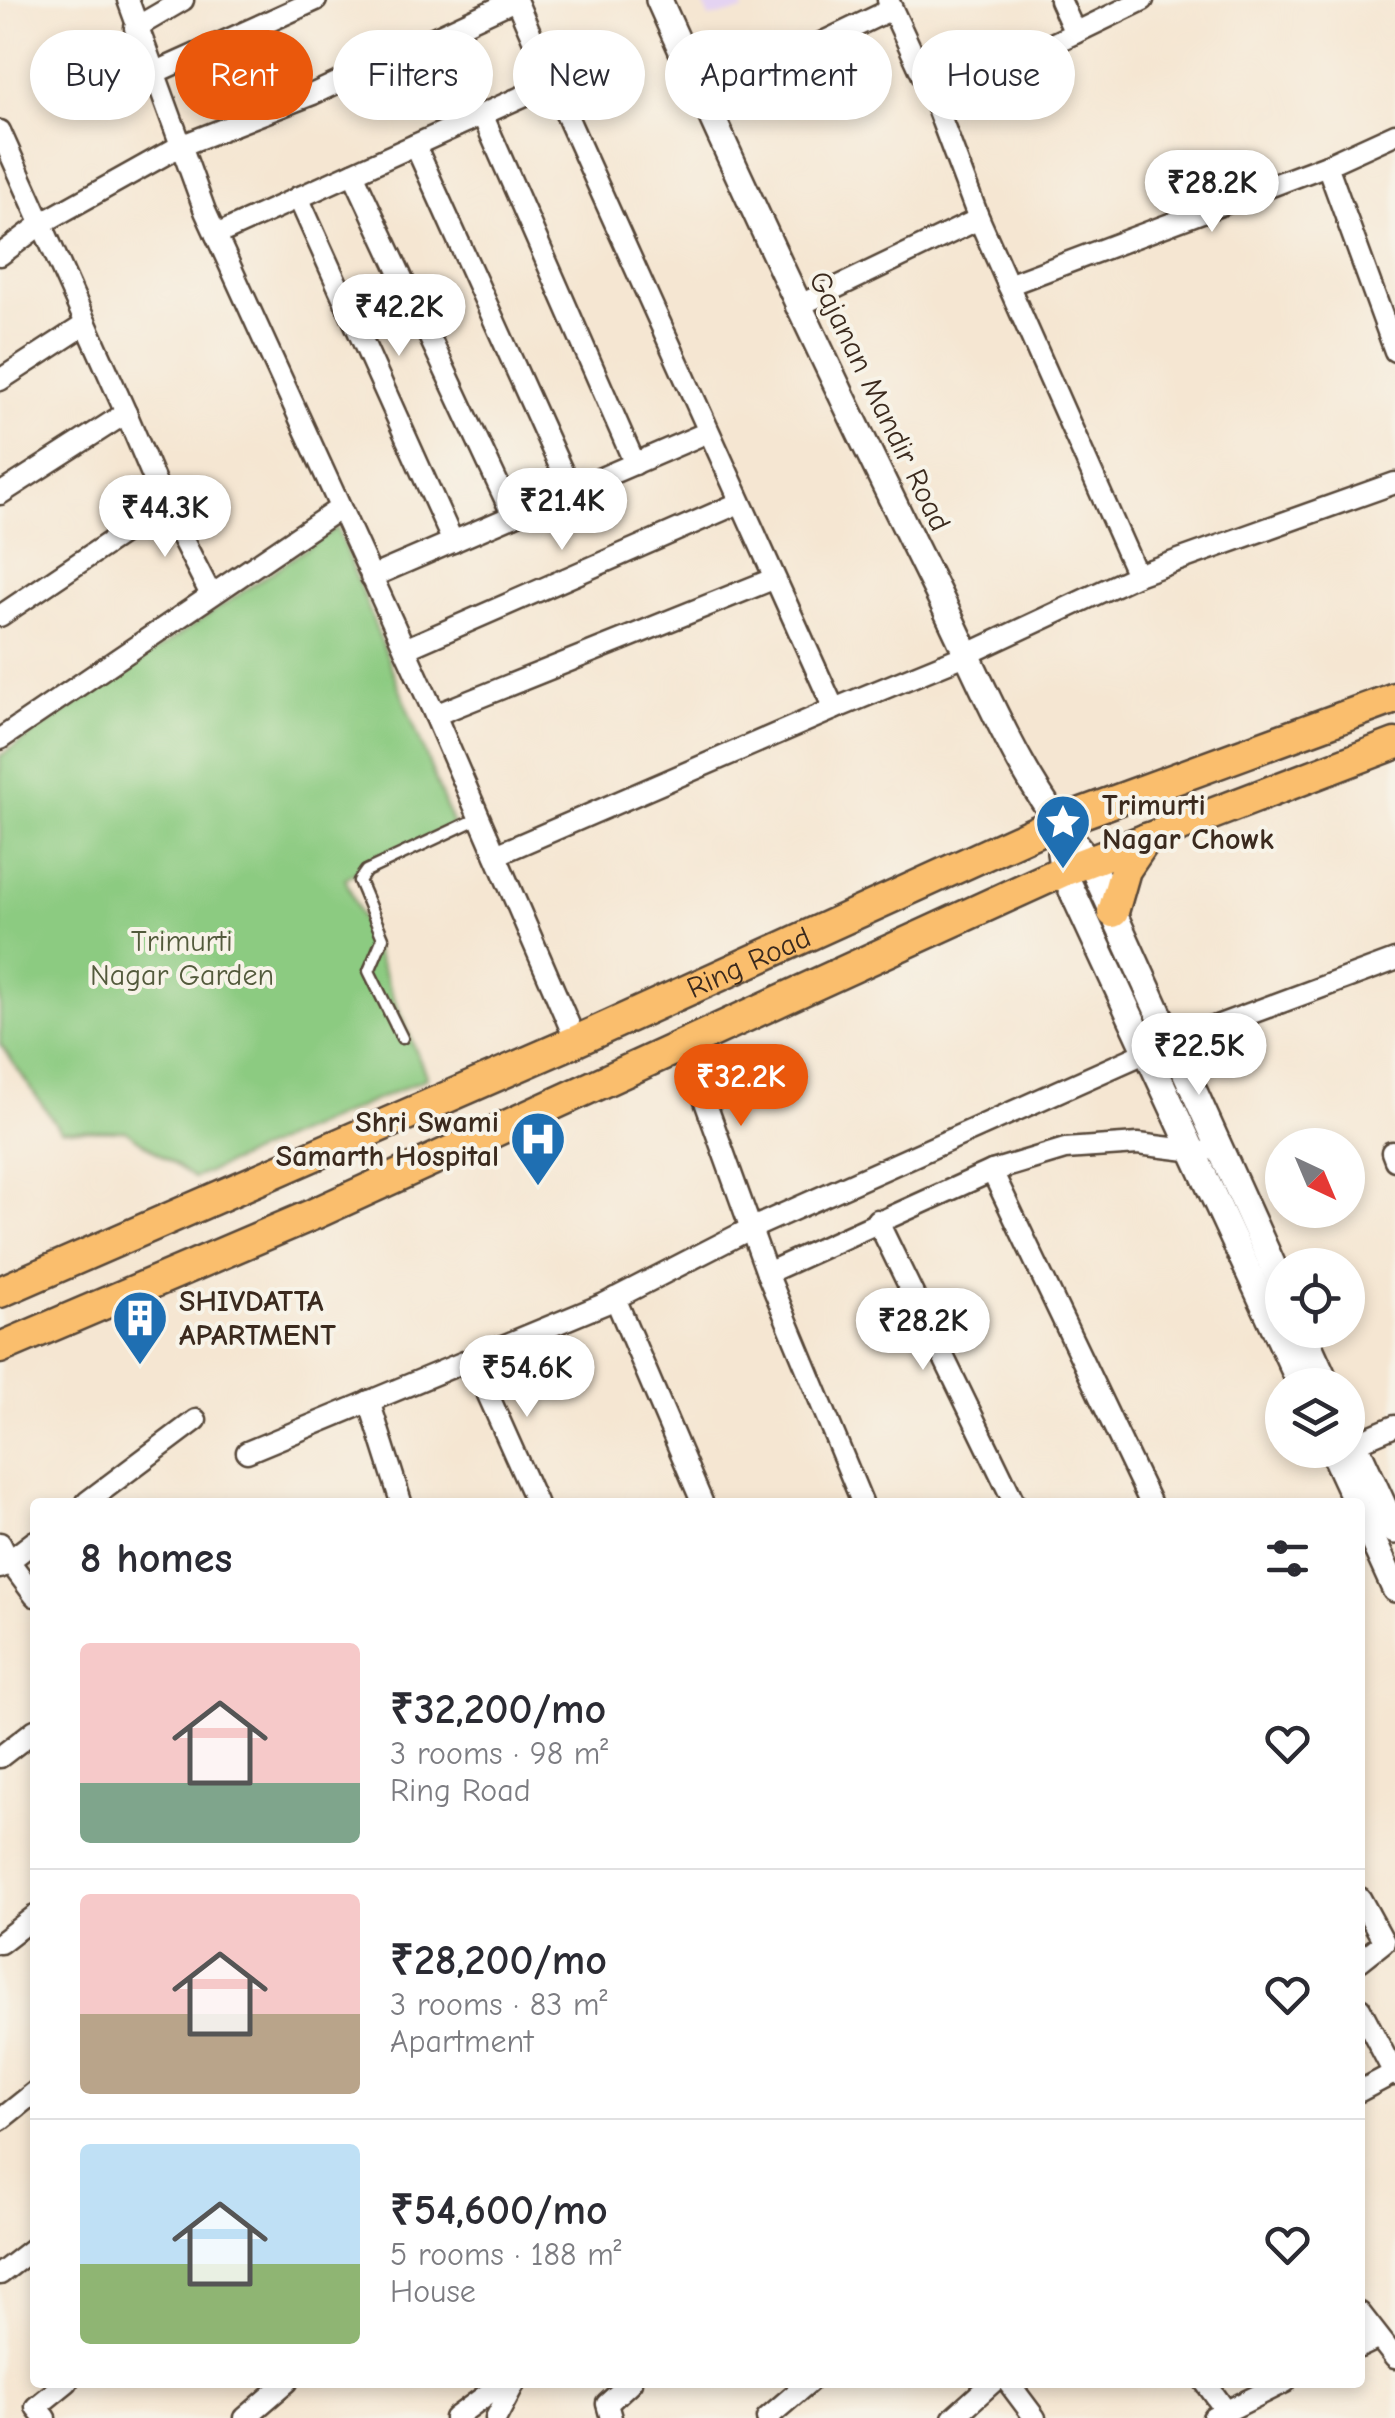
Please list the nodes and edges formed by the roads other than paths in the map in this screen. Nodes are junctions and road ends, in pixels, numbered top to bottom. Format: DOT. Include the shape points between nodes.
graph roads {
  1 [pos="128,0"];
  2 [pos="183,0"];
  3 [pos="316,0"];
  4 [pos="516,0"];
  5 [pos="659,0"];
  6 [pos="1060,0"];
  7 [pos="1143,0"];
  8 [pos="890,5"];
  9 [pos="135,28"];
  10 [pos="529,30"];
  11 [pos="673,30"];
  12 [pos="841,30"];
  13 [pos="1074,30"];
  14 [pos="1075,33"];
  15 [pos="912,52"];
  16 [pos="155,73"];
  17 [pos="155,82"];
  18 [pos="469,120"];
  19 [pos="485,120"];
  20 [pos="569,120"];
  21 [pos="713,120"];
  22 [pos="942,120"];
  23 [pos="0,131"];
  24 [pos="1395,134"];
  25 [pos="415,145"];
  26 [pos="180,146"];
  27 [pos="1327,165"];
  28 [pos="353,172"];
  29 [pos="298,197"];
  30 [pos="979,219"];
  31 [pos="44,222"];
  32 [pos="216,235"];
  33 [pos="0,255"];
  34 [pos="1008,285"];
  35 [pos="796,307"];
  36 [pos="86,324"];
  37 [pos="1395,352"];
  38 [pos="0,380"];
  39 [pos="126,413"];
  40 [pos="708,432"];
  41 [pos="635,464"];
  42 [pos="1395,483"];
  43 [pos="571,491"];
  44 [pos="0,494"];
  45 [pos="740,503"];
  46 [pos="166,505"];
  47 [pos="340,508"];
  48 [pos="513,516"];
  49 [pos="454,542"];
  50 [pos="1137,575"];
  51 [pos="372,577"];
  52 [pos="774,579"];
  53 [pos="210,593"];
  54 [pos="0,616"];
  55 [pos="405,649"];
  56 [pos="968,654"];
  57 [pos="1395,698"];
  58 [pos="834,709"];
  59 [pos="435,715"];
  60 [pos="0,739"];
  61 [pos="1395,744"];
  62 [pos="480,818"];
  63 [pos="1055,824"];
  64 [pos="1146,839"];
  65 [pos="496,854"];
  66 [pos="1077,866"];
  67 [pos="1113,912"];
  68 [pos="1395,960"];
  69 [pos="402,1038"];
  70 [pos="576,1041"];
  71 [pos="685,1046"];
  72 [pos="1160,1047"];
  73 [pos="1192,1151"];
  74 [pos="1222,1152"];
  75 [pos="992,1170"];
  76 [pos="878,1220"];
  77 [pos="1265,1248"];
  78 [pos="759,1252"];
  79 [pos="0,1292"];
  80 [pos="614,1298"];
  81 [pos="0,1348"];
  82 [pos="472,1359"];
  83 [pos="1293,1368"];
  84 [pos="369,1401"];
  85 [pos="196,1420"];
  86 [pos="1395,1426"];
  87 [pos="1365,1437"];
  88 [pos="247,1452"];
  89 [pos="1348,1468"];
  90 [pos="1356,1468"];
  91 [pos="91,1498"];
  92 [pos="400,1498"];
  93 [pos="534,1498"];
  94 [pos="700,1498"];
  95 [pos="860,1498"];
  96 [pos="1012,1498"];
  97 [pos="1148,1498"];
  98 [pos="1355,1498"];
  99 [pos="1365,1523"];
  100 [pos="1395,1531"];
  101 [pos="30,1544"];
  102 [pos="3,1558"];
  103 [pos="1395,1589"];
  104 [pos="30,1590"];
  105 [pos="30,1734"];
  106 [pos="0,1757"];
  107 [pos="1365,1905"];
  108 [pos="30,1920"];
  109 [pos="1390,1938"];
  110 [pos="0,1944"];
  111 [pos="1365,1957"];
  112 [pos="1365,2018"];
  113 [pos="1394,2074"];
  114 [pos="1365,2088"];
  115 [pos="30,2096"];
  116 [pos="0,2120"];
  117 [pos="30,2250"];
  118 [pos="0,2274"];
  119 [pos="1369,2342"];
  120 [pos="1395,2358"];
  121 [pos="61,2388"];
  122 [pos="281,2388"];
  123 [pos="496,2388"];
  124 [pos="512,2388"];
  125 [pos="624,2388"];
  126 [pos="802,2388"];
  127 [pos="986,2388"];
  128 [pos="1012,2388"];
  129 [pos="1208,2388"];
  130 [pos="1274,2388"];
  131 [pos="34,2414"];
  132 [pos="1220,2414"];
  133 [pos="245,2418"];
  134 [pos="456,2418"];
  135 [pos="496,2418"];
  136 [pos="611,2418"];
  137 [pos="767,2418"];
  138 [pos="953,2418"];
  139 [pos="1035,2418"];
  1 -- 9 [label="street"];
  2 -- 9 [label="street"];
  3 -- 16 [label="street"];
  4 -- 10 [label="street"];
  4 -- 26 [label="street" via="313,94"];
  5 -- 11 [label="street, Gajanan Mandir Road"];
  6 -- 13 [label="street"];
  7 -- 14 [label="street"];
  8 -- 12 [label="street"];
  8 -- 15 [label="street"];
  17 -- 26 [label="street"];
  18 -- 25 [label="street"];
  19 -- 41 [label="street"];
  20 -- 40 [label="street"];
  21 -- 35 [label="street, Gajanan Mandir Road"];
  22 -- 30 [label="street"];
  23 -- 31 [label="street"];
  24 -- 27 [label="street"];
  25 -- 28 [label="street"];
  25 -- 43 [label="street"];
  26 -- 31 [label="street"];
  26 -- 32 [label="street"];
  27 -- 34 [label="street"];
  27 -- 37 [label="street"];
  28 -- 29 [label="street"];
  28 -- 48 [label="street"];
  29 -- 32 [label="street"];
  29 -- 49 [label="street"];
  30 -- 34 [label="street"];
  30 -- 35 [label="street"];
  31 -- 33 [label="street"];
  31 -- 36 [label="street"];
  32 -- 47 [label="street"];
  34 -- 50 [label="street"];
  35 -- 56 [label="street, Gajanan Mandir Road"];
  36 -- 38 [label="street"];
  36 -- 39 [label="street"];
  39 -- 44 [label="street"];
  39 -- 46 [label="street"];
  40 -- 41 [label="street"];
  40 -- 45 [label="street"];
  41 -- 43 [label="street"];
  42 -- 50 [label="street"];
  43 -- 48 [label="street"];
  45 -- 52 [label="street"];
  45 -- 55 [label="street"];
  46 -- 53 [label="street"];
  46 -- 54 [label="street"];
  47 -- 51 [label="street"];
  47 -- 53 [label="street"];
  48 -- 49 [label="street"];
  49 -- 51 [label="street"];
  50 -- 56 [label="street"];
  51 -- 55 [label="street"];
  52 -- 58 [label="street"];
  52 -- 59 [label="street"];
  53 -- 60 [label="street"];
  55 -- 59 [label="street"];
  56 -- 58 [label="street"];
  56 -- 63 [label="street, Gajanan Mandir Road"];
  57 -- 63 [label="main road, Ring Road"];
  58 -- 65 [label="street"];
  59 -- 62 [label="street"];
  61 -- 64 [label="main road"];
  62 -- 65 [label="street"];
  62 -- 69 [label="lane" via="366,871 358,881 384,938 371,978"];
  63 -- 66 [label="street, Gajanan Mandir Road"];
  63 -- 70 [label="main road, Ring Road"];
  64 -- 66 [label="main road"];
  64 -- 67 [label="main road" via="1125,870"];
  65 -- 70 [label="street"];
  66 -- 67 [label="street"];
  66 -- 71 [label="main road"];
  66 -- 72 [label="street"];
  67 -- 72 [label="street"];
  68 -- 72 [label="street"];
  70 -- 79 [label="main road, Ring Road"];
  71 -- 78 [label="street"];
  71 -- 81 [label="main road"];
  72 -- 73 [label="street"];
  72 -- 74 [label="street"];
  72 -- 78 [label="street"];
  73 -- 74 [label="street"];
  73 -- 75 [label="street" via="1138,1144 1066,1149"];
  73 -- 83 [label="street"];
  74 -- 77 [label="street"];
  75 -- 76 [label="street"];
  75 -- 97 [label="street"];
  76 -- 78 [label="street"];
  76 -- 96 [label="street"];
  78 -- 80 [label="street"];
  78 -- 95 [label="street"];
  80 -- 82 [label="street"];
  80 -- 94 [label="street"];
  82 -- 84 [label="street"];
  82 -- 93 [label="street"];
  84 -- 88 [label="street"];
  84 -- 92 [label="street"];
  85 -- 91 [label="street"];
  86 -- 87 [label="street"];
  89 -- 98 [label="street"];
  90 -- 100 [label="street"];
  99 -- 103 [label="street"];
  101 -- 102 [label="street"];
  102 -- 104 [label="street"];
  105 -- 106 [label="street"];
  107 -- 109 [label="street"];
  108 -- 110 [label="street"];
  109 -- 111 [label="street"];
  112 -- 113 [label="street"];
  113 -- 114 [label="street"];
  115 -- 116 [label="street"];
  117 -- 118 [label="street"];
  119 -- 120 [label="street"];
  121 -- 131 [label="street"];
  122 -- 133 [label="street"];
  123 -- 134 [label="street"];
  124 -- 135 [label="street"];
  125 -- 136 [label="street" via="607,2404"];
  126 -- 137 [label="street"];
  127 -- 138 [label="street"];
  128 -- 139 [label="street"];
  129 -- 132 [label="street"];
  130 -- 132 [label="street"];
}
